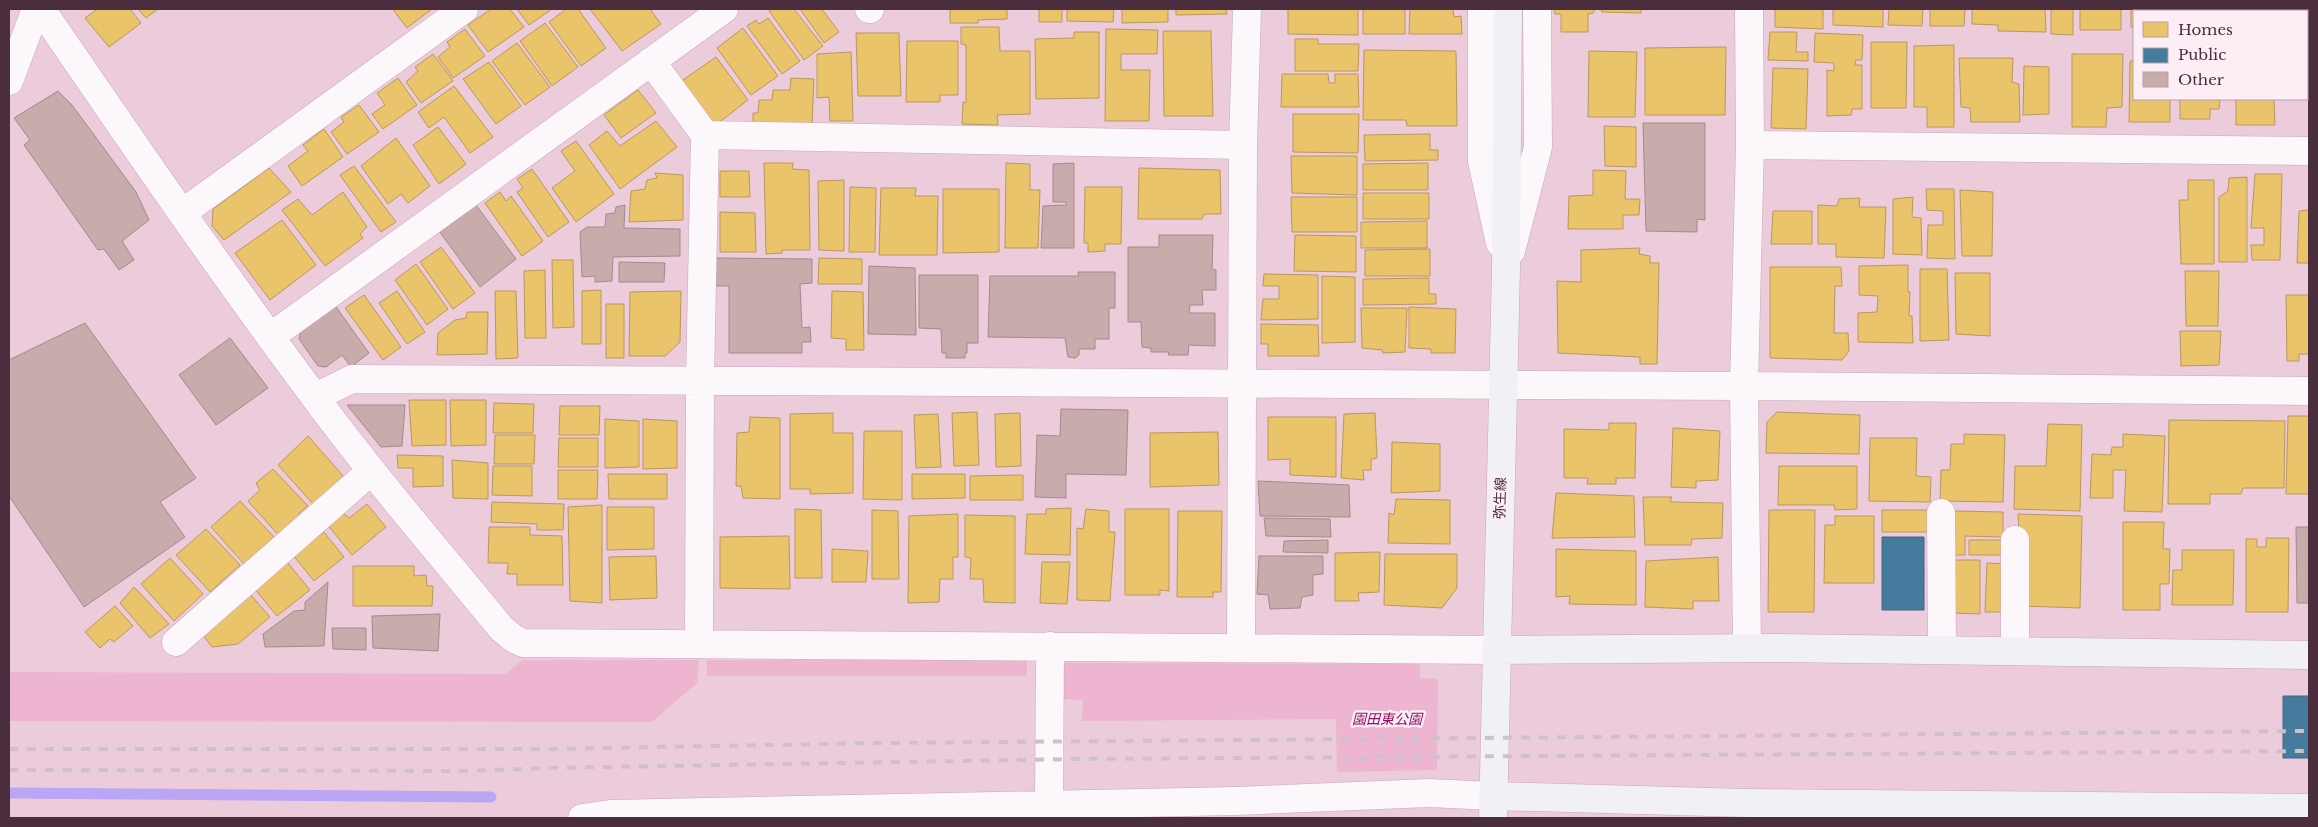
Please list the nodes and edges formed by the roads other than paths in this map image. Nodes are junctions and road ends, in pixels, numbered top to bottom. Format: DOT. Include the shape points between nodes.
graph roads {
  1 [pos="36,9"];
  2 [pos="41,9"];
  3 [pos="464,9"];
  4 [pos="724,9"];
  5 [pos="1247,9"];
  6 [pos="1482,9"];
  7 [pos="1508,9"];
  8 [pos="1536,9"];
  9 [pos="1749,9"];
  10 [pos="651,61"];
  11 [pos="9,81"];
  12 [pos="704,135"];
  13 [pos="1244,145"];
  14 [pos="1750,145"];
  15 [pos="2309,152"];
  16 [pos="182,213"];
  17 [pos="1506,269"];
  18 [pos="270,337"];
  19 [pos="700,380"];
  20 [pos="1244,384"];
  21 [pos="1503,385"];
  22 [pos="1744,386"];
  23 [pos="2309,391"];
  24 [pos="314,397"];
  25 [pos="371,471"];
  26 [pos="1941,513"];
  27 [pos="2015,540"];
  28 [pos="176,642"];
  29 [pos="700,644"];
  30 [pos="1050,646"];
  31 [pos="1241,647"];
  32 [pos="1748,648"];
  33 [pos="1496,650"];
  34 [pos="1942,650"];
  35 [pos="2015,651"];
  36 [pos="2309,655"];
  37 [pos="1049,805"];
  38 [pos="1493,807"];
  39 [pos="2309,808"];
  40 [pos="1236,810"];
  41 [pos="1746,811"];
  42 [pos="582,818"];
  1 -- 11 [label="street"];
  2 -- 16 [label="street"];
  3 -- 16 [label="street"];
  4 -- 10 [label="street"];
  5 -- 13 [label="street"];
  6 -- 17 [label="street" via="1482,161"];
  7 -- 17 [label="street, 弥生線"];
  8 -- 17 [label="street" via="1538,147"];
  9 -- 14 [label="street"];
  10 -- 12 [label="street"];
  10 -- 18 [label="street"];
  12 -- 13 [label="street"];
  12 -- 19 [label="street"];
  13 -- 20 [label="street"];
  14 -- 15 [label="street"];
  14 -- 22 [label="street"];
  16 -- 18 [label="street"];
  17 -- 21 [label="street, 弥生線"];
  18 -- 24 [label="street"];
  19 -- 20 [label="street"];
  19 -- 24 [label="street" via="352,379"];
  19 -- 29 [label="street"];
  20 -- 21 [label="street"];
  20 -- 31 [label="street"];
  21 -- 22 [label="street"];
  21 -- 33 [label="street, 弥生線"];
  22 -- 23 [label="street"];
  22 -- 32 [label="street"];
  24 -- 25 [label="street"];
  25 -- 28 [label="street"];
  25 -- 29 [label="street" via="501,628 523,644"];
  26 -- 34 [label="street"];
  27 -- 35 [label="street"];
  29 -- 30 [label="street"];
  30 -- 31 [label="street"];
  30 -- 37 [label="street"];
  31 -- 33 [label="street"];
  32 -- 33 [label="street"];
  32 -- 34 [label="street"];
  33 -- 38 [label="street, 弥生線"];
  34 -- 35 [label="street"];
  35 -- 36 [label="street"];
  37 -- 40 [label="street"];
  37 -- 42 [label="street" via="610,814"];
  38 -- 40 [label="street" via="1429,793"];
  38 -- 41 [label="street"];
  39 -- 41 [label="street"];
}
